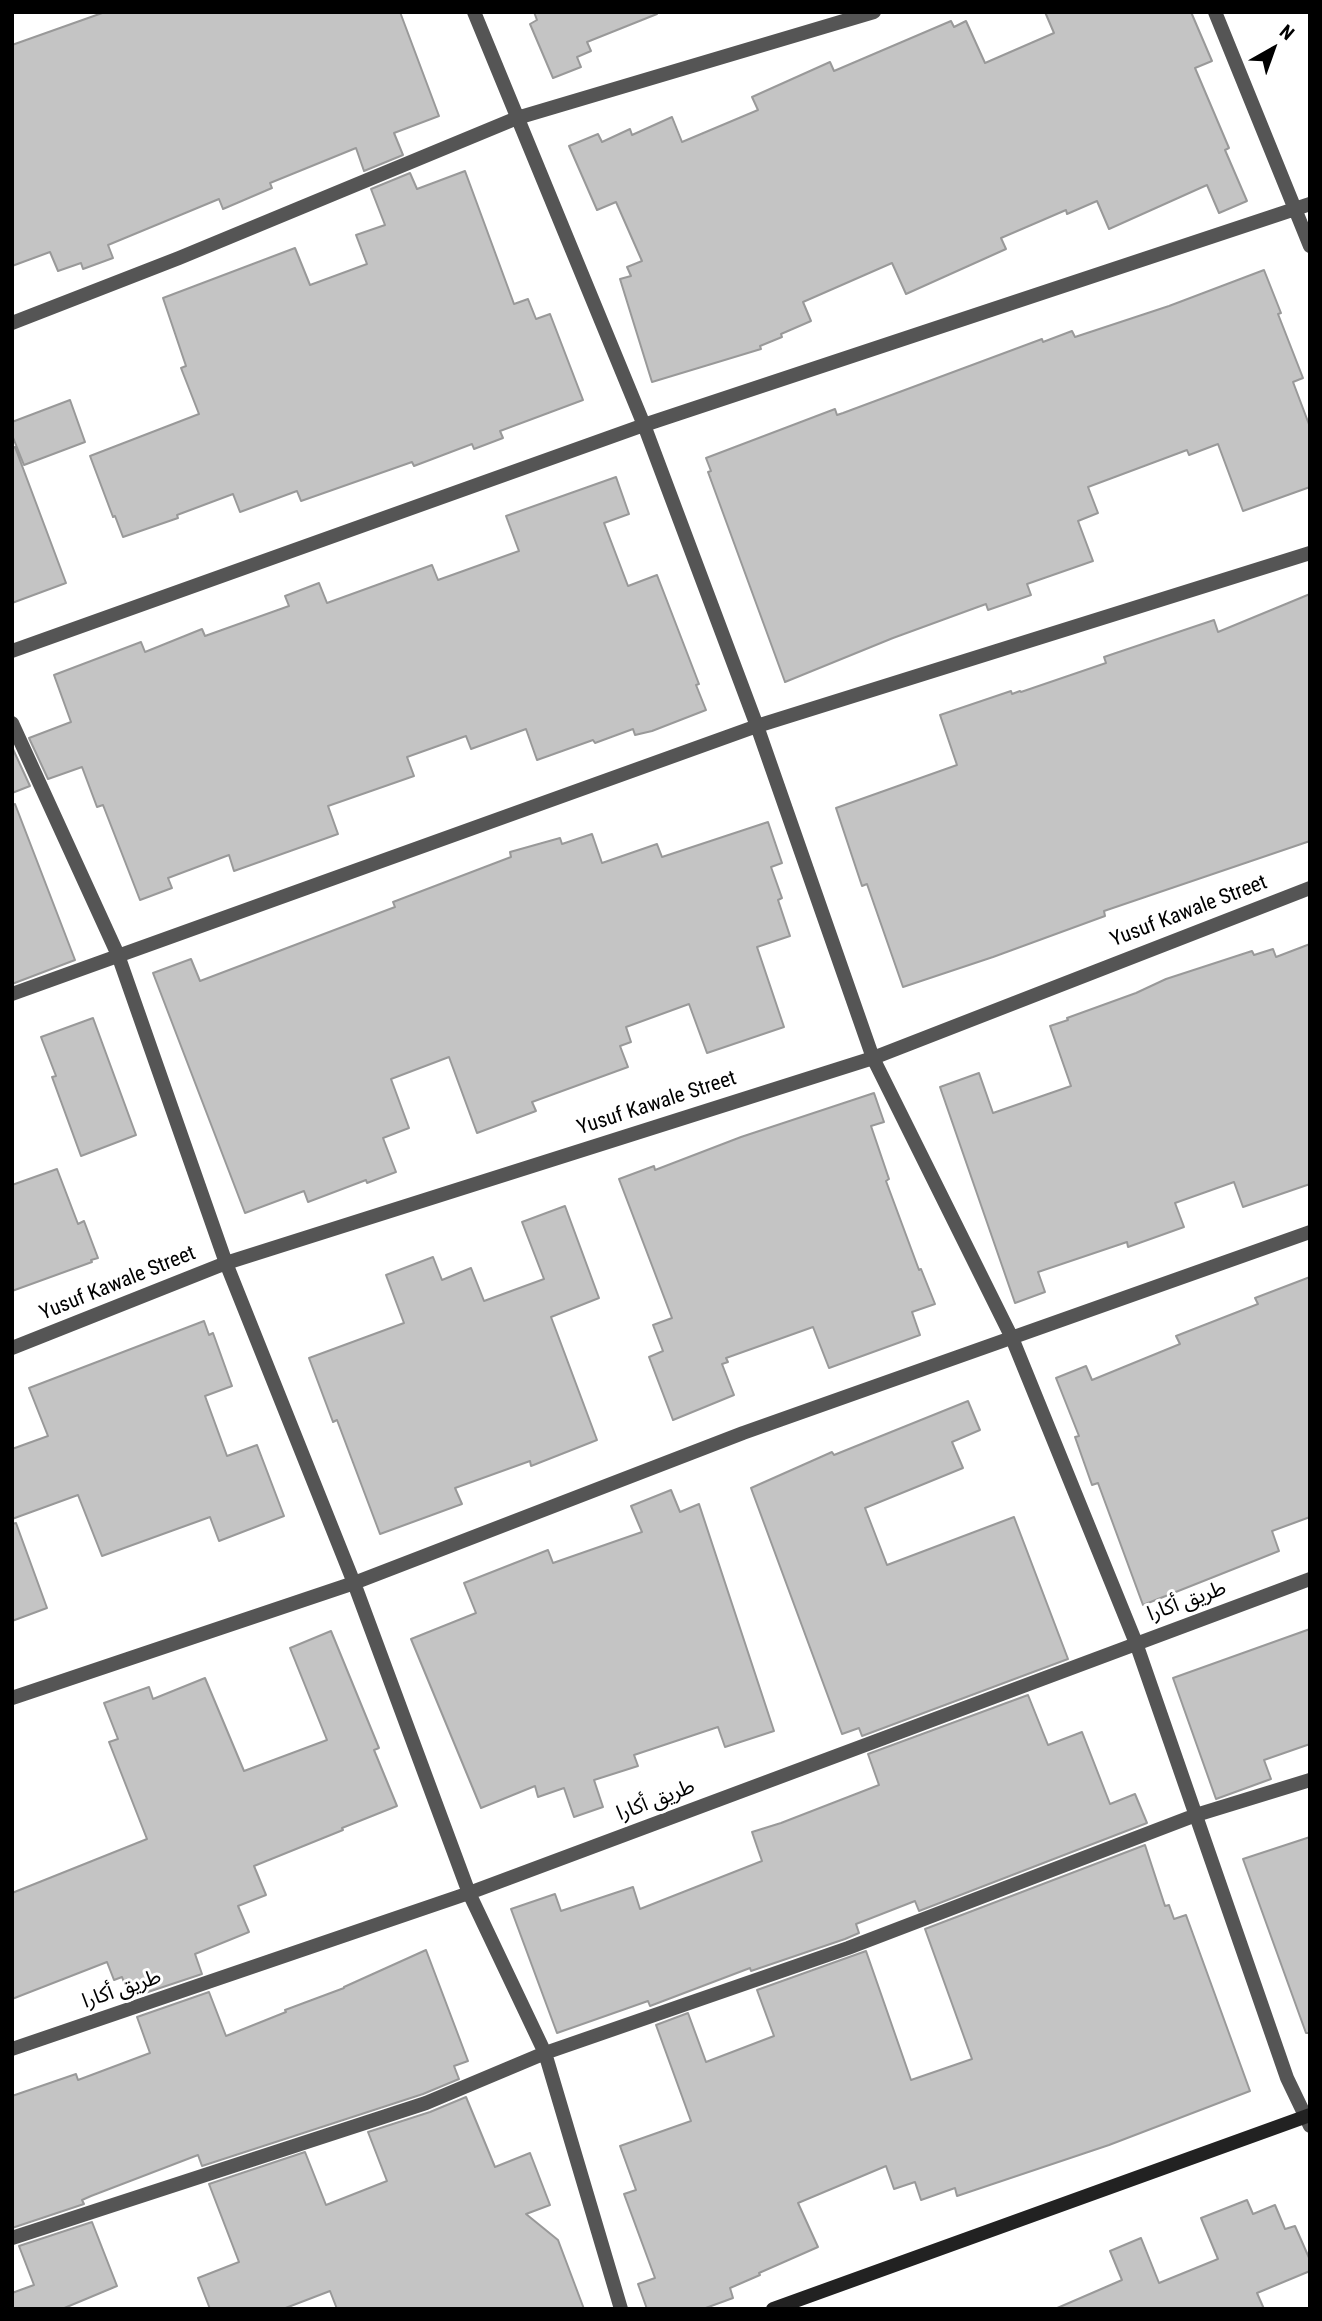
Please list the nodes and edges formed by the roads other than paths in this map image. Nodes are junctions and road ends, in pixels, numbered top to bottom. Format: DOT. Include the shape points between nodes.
graph roads {
  1 [pos="474,12"];
  2 [pos="874,12"];
  3 [pos="1215,12"];
  4 [pos="517,118"];
  5 [pos="1310,204"];
  6 [pos="1293,209"];
  7 [pos="1310,246"];
  8 [pos="12,323"];
  9 [pos="644,425"];
  10 [pos="1310,552"];
  11 [pos="12,650"];
  12 [pos="12,723"];
  13 [pos="757,726"];
  14 [pos="1310,888"];
  15 [pos="118,955"];
  16 [pos="12,994"];
  17 [pos="873,1058"];
  18 [pos="1310,1232"];
  19 [pos="226,1263"];
  20 [pos="1012,1338"];
  21 [pos="12,1348"];
  22 [pos="1310,1579"];
  23 [pos="354,1583"];
  24 [pos="1136,1643"];
  25 [pos="12,1699"];
  26 [pos="1310,1780"];
  27 [pos="1196,1815"];
  28 [pos="469,1893"];
  29 [pos="12,2049"];
  30 [pos="545,2053"];
  31 [pos="1308,2119"];
  32 [pos="12,2238"];
  33 [pos="621,2309"];
  34 [pos="773,2309"];
  1 -- 4 [label="street"];
  2 -- 4 [label="street"];
  3 -- 6 [label="street"];
  4 -- 8 [label="street"];
  4 -- 9 [label="street"];
  5 -- 6 [label="street"];
  6 -- 7 [label="street"];
  6 -- 9 [label="street"];
  9 -- 11 [label="street"];
  9 -- 13 [label="street"];
  10 -- 13 [label="street"];
  12 -- 15 [label="street"];
  13 -- 15 [label="street"];
  13 -- 17 [label="street"];
  14 -- 17 [label="street, Yusuf Kawale Street"];
  15 -- 16 [label="street"];
  15 -- 19 [label="street"];
  17 -- 19 [label="street, Yusuf Kawale Street"];
  17 -- 20 [label="street"];
  18 -- 20 [label="street"];
  19 -- 21 [label="street, Yusuf Kawale Street"];
  19 -- 23 [label="street"];
  20 -- 23 [label="street" via="743,1433"];
  20 -- 24 [label="street"];
  22 -- 24 [label="street, طريق أكارا"];
  23 -- 25 [label="street"];
  23 -- 28 [label="street"];
  24 -- 27 [label="street"];
  24 -- 28 [label="street, طريق أكارا"];
  26 -- 27 [label="street"];
  27 -- 30 [label="street" via="848,1948"];
  27 -- 31 [label="street" via="1287,2078"];
  28 -- 29 [label="street, طريق أكارا"];
  28 -- 30 [label="street"];
  30 -- 32 [label="street" via="426,2103"];
  30 -- 33 [label="street"];
  31 -- 34 [label="street"];
}
